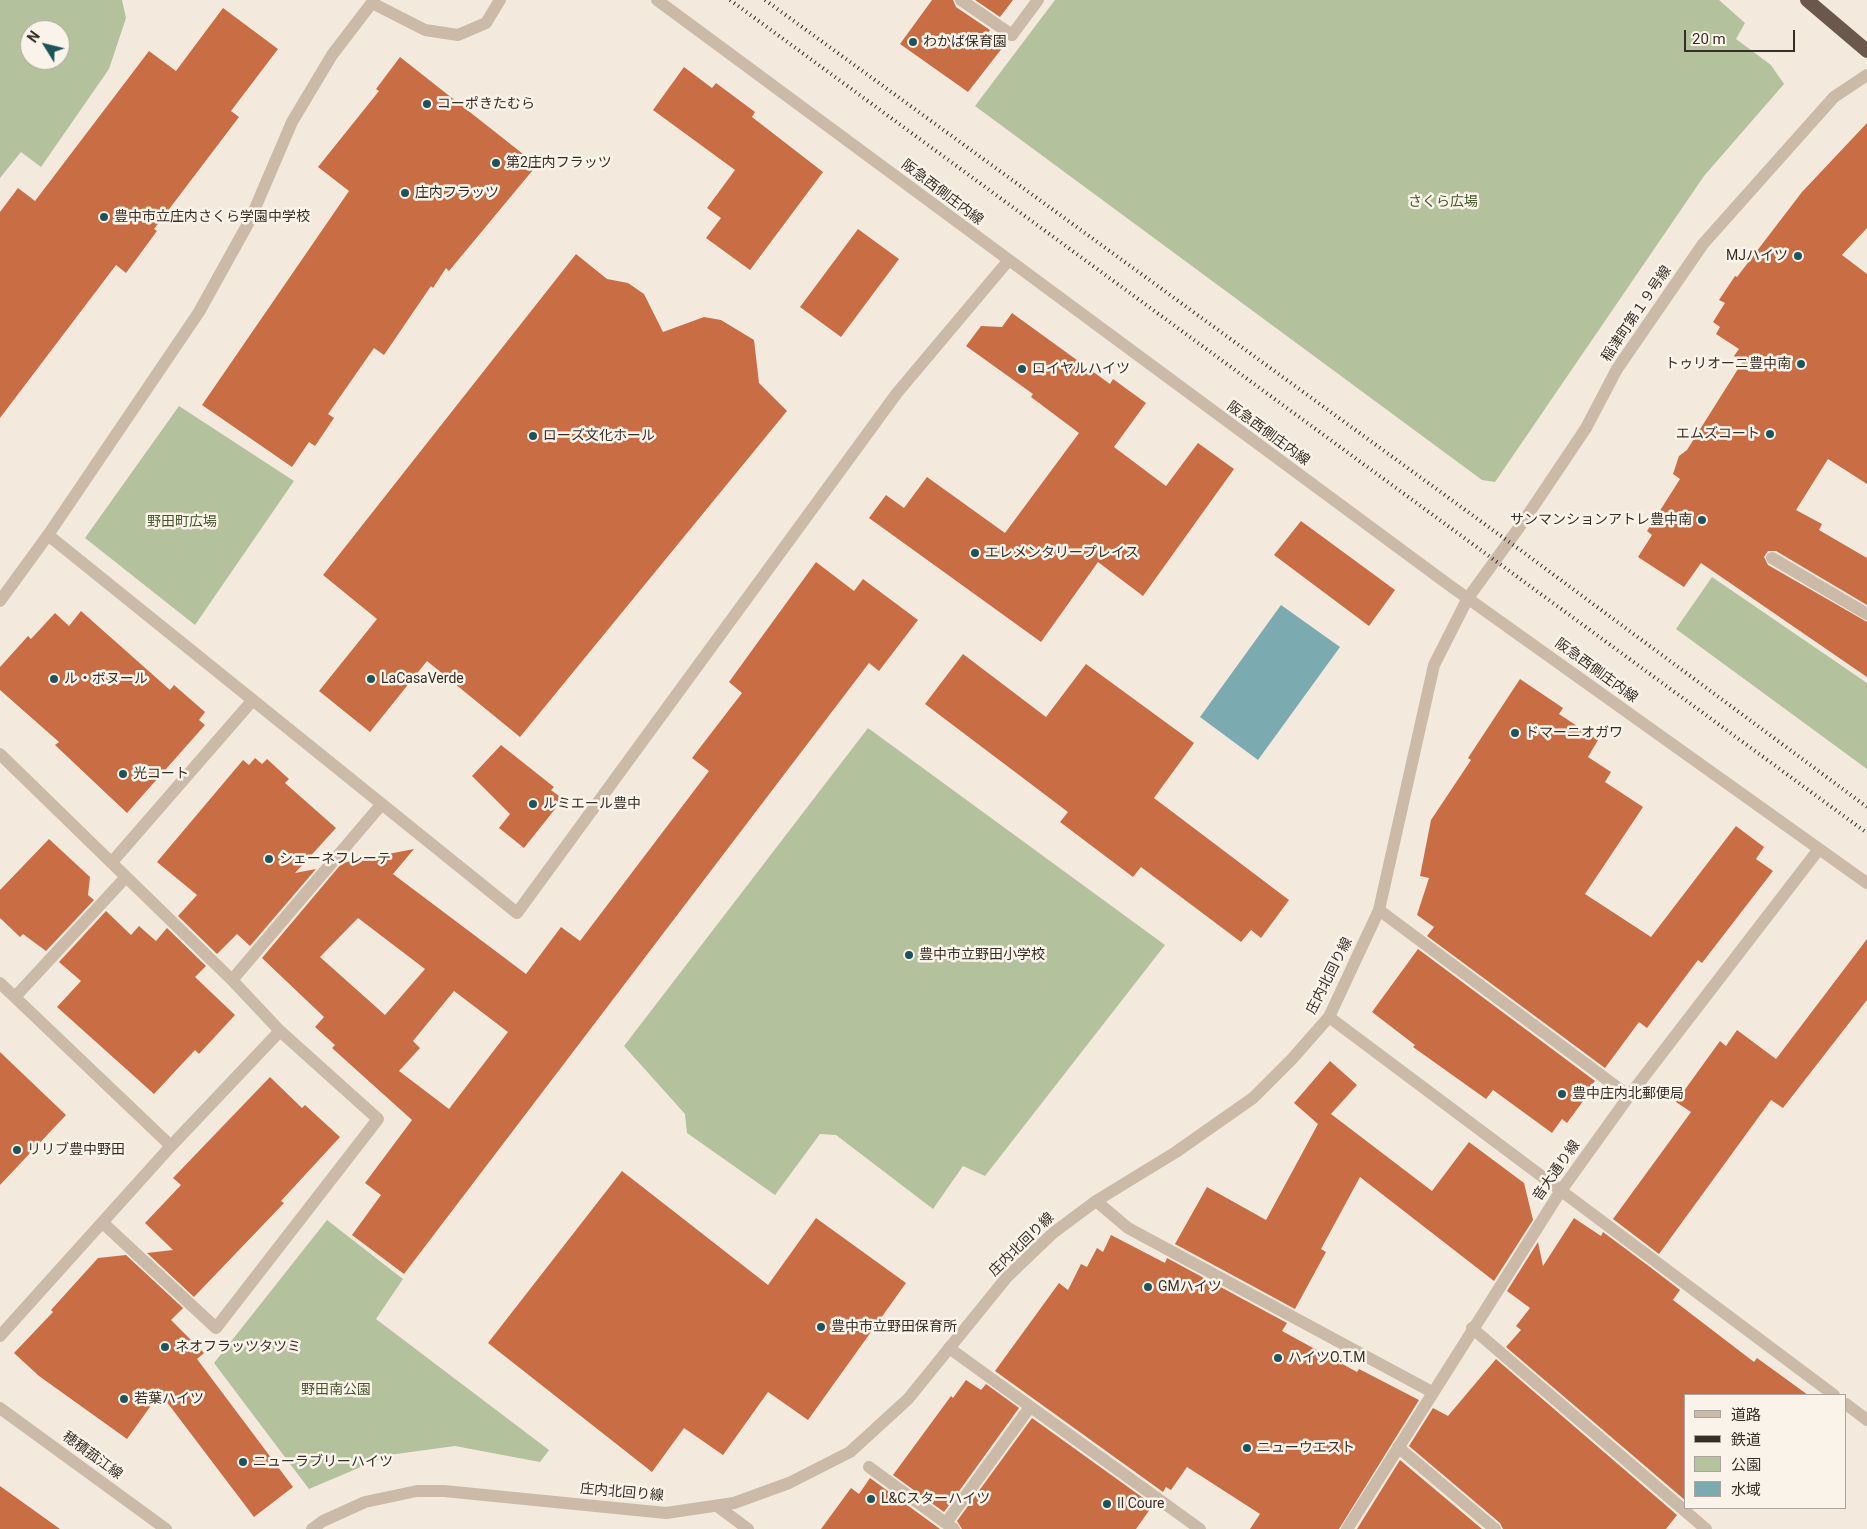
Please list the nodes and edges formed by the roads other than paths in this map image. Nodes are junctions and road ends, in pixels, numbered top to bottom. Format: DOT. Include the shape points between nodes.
graph roads {
  1 [pos="500,0"];
  2 [pos="657,0"];
  3 [pos="961,0"];
  4 [pos="1038,0"];
  5 [pos="1808,0"];
  6 [pos="373,2"];
  7 [pos="1867,51"];
  8 [pos="1867,75"];
  9 [pos="1008,261"];
  10 [pos="48,535"];
  11 [pos="1772,558"];
  12 [pos="1468,598"];
  13 [pos="0,601"];
  14 [pos="1867,614"];
  15 [pos="252,701"];
  16 [pos="0,754"];
  17 [pos="381,805"];
  18 [pos="1819,849"];
  19 [pos="112,862"];
  20 [pos="126,877"];
  21 [pos="1867,883"];
  22 [pos="1379,910"];
  23 [pos="232,980"];
  24 [pos="0,983"];
  25 [pos="15,997"];
  26 [pos="1329,1017"];
  27 [pos="280,1031"];
  28 [pos="1629,1096"];
  29 [pos="171,1146"];
  30 [pos="1560,1192"];
  31 [pos="1096,1200"];
  32 [pos="103,1222"];
  33 [pos="1472,1328"];
  34 [pos="0,1336"];
  35 [pos="949,1348"];
  36 [pos="1432,1392"];
  37 [pos="1833,1394"];
  38 [pos="1847,1405"];
  39 [pos="1030,1407"];
  40 [pos="0,1408"];
  41 [pos="1867,1420"];
  42 [pos="1398,1447"];
  43 [pos="869,1466"];
  44 [pos="717,1506"];
  45 [pos="950,1526"];
  46 [pos="166,1529"];
  47 [pos="312,1529"];
  48 [pos="748,1529"];
  49 [pos="1200,1529"];
  50 [pos="1347,1529"];
  51 [pos="1495,1529"];
  52 [pos="1706,1529"];
  1 -- 6 [label="street" via="486,23 458,35 425,30"];
  2 -- 9 [label="street, 阪急西側庄内線"];
  3 -- 4 [label="street" via="1012,35"];
  5 -- 7 [label="highway"];
  6 -- 10 [label="street" via="332,55 292,122 250,220 199,312"];
  8 -- 12 [label="street, 稲津町第１９号線" via="1834,97 1703,244 1617,369 1586,428"];
  9 -- 12 [label="street, 阪急西側庄内線"];
  9 -- 17 [label="street" via="897,393 517,913"];
  10 -- 13 [label="street"];
  10 -- 15 [label="street"];
  11 -- 14 [label="street"];
  12 -- 18 [label="street, 阪急西側庄内線"];
  12 -- 22 [label="street, 庄内北回り線" via="1434,665"];
  15 -- 17 [label="street"];
  15 -- 19 [label="street"];
  16 -- 19 [label="street"];
  17 -- 23 [label="street"];
  18 -- 21 [label="street, 阪急西側庄内線"];
  18 -- 28 [label="street, 音大通り線"];
  19 -- 20 [label="street"];
  20 -- 23 [label="street"];
  20 -- 25 [label="street"];
  22 -- 26 [label="street, 庄内北回り線"];
  22 -- 28 [label="street"];
  23 -- 27 [label="street"];
  24 -- 25 [label="street"];
  25 -- 29 [label="street"];
  26 -- 30 [label="street"];
  26 -- 31 [label="street, 庄内北回り線" via="1253,1098 1176,1152"];
  27 -- 29 [label="street"];
  27 -- 32 [label="street" via="378,1119 216,1328"];
  28 -- 30 [label="street, 音大通り線"];
  29 -- 32 [label="street"];
  30 -- 33 [label="street, 音大通り線"];
  30 -- 37 [label="street"];
  31 -- 35 [label="street, 庄内北回り線" via="1053,1233 1007,1277"];
  31 -- 36 [label="street" via="1128,1228"];
  32 -- 34 [label="street"];
  33 -- 36 [label="street, 音大通り線"];
  33 -- 52 [label="street"];
  35 -- 39 [label="street"];
  35 -- 44 [label="street, 庄内北回り線" via="908,1399 850,1452 789,1483 734,1504"];
  36 -- 42 [label="street, 音大通り線"];
  38 -- 41 [label="street"];
  39 -- 45 [label="street"];
  39 -- 49 [label="street"];
  40 -- 46 [label="street, 穂積菰江線"];
  42 -- 50 [label="street, 音大通り線"];
  42 -- 51 [label="street"];
  43 -- 45 [label="street"];
  44 -- 47 [label="street, 庄内北回り線" via="666,1513 417,1491 364,1502"];
  44 -- 48 [label="street"];
}
